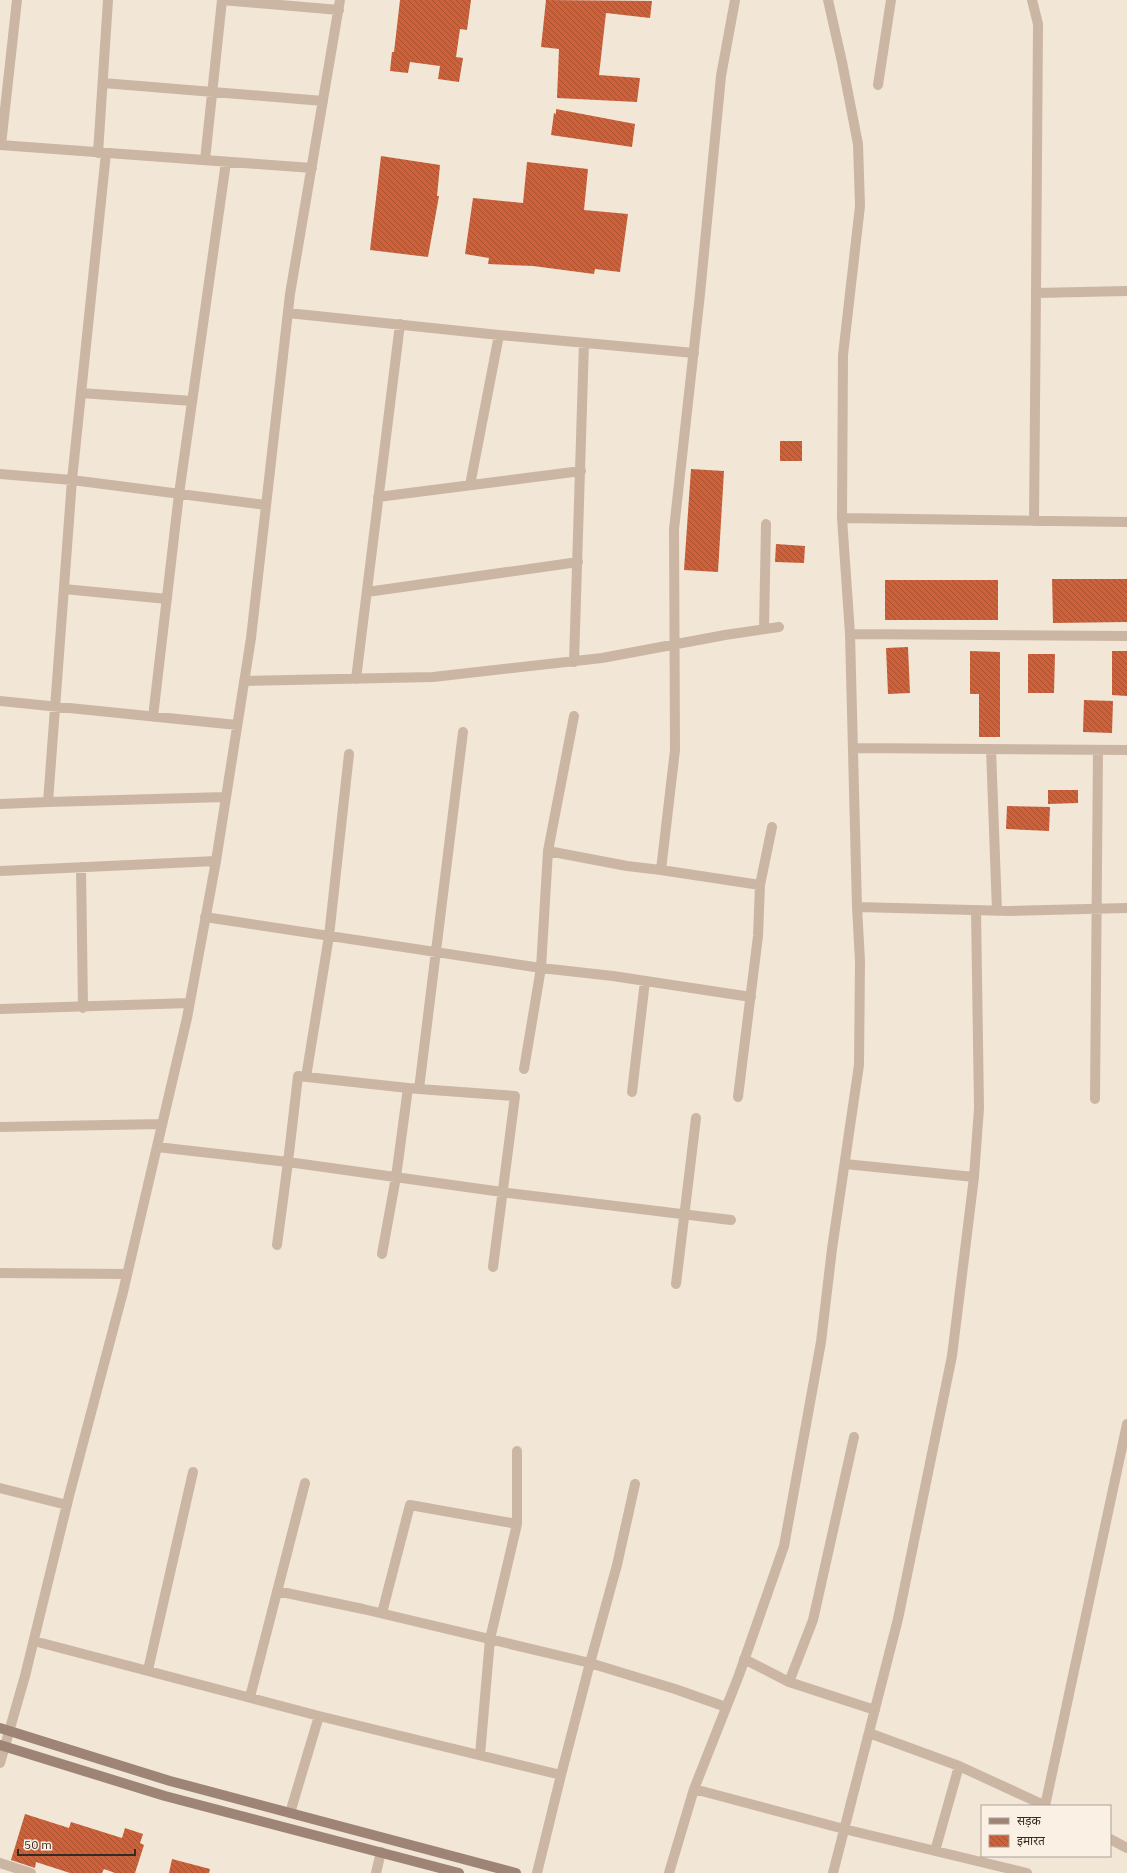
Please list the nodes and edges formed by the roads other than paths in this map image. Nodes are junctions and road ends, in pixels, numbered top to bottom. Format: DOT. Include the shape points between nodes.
graph roads {
  1 [pos="17,0"];
  2 [pos="108,0"];
  3 [pos="735,0"];
  4 [pos="828,0"];
  5 [pos="891,0"];
  6 [pos="1032,0"];
  7 [pos="339,5"];
  8 [pos="103,83"];
  9 [pos="878,85"];
  10 [pos="212,93"];
  11 [pos="323,101"];
  12 [pos="0,145"];
  13 [pos="102,153"];
  14 [pos="205,160"];
  15 [pos="226,162"];
  16 [pos="312,168"];
  17 [pos="1127,291"];
  18 [pos="1036,293"];
  19 [pos="288,313"];
  20 [pos="400,324"];
  21 [pos="499,335"];
  22 [pos="584,343"];
  23 [pos="694,353"];
  24 [pos="81,393"];
  25 [pos="192,401"];
  26 [pos="581,471"];
  27 [pos="0,474"];
  28 [pos="72,480"];
  29 [pos="470,485"];
  30 [pos="179,494"];
  31 [pos="378,497"];
  32 [pos="266,504"];
  33 [pos="842,518"];
  34 [pos="1034,521"];
  35 [pos="1127,522"];
  36 [pos="766,524"];
  37 [pos="578,562"];
  38 [pos="64,589"];
  39 [pos="367,592"];
  40 [pos="167,599"];
  41 [pos="779,627"];
  42 [pos="764,629"];
  43 [pos="850,634"];
  44 [pos="1127,636"];
  45 [pos="675,644"];
  46 [pos="574,662"];
  47 [pos="356,679"];
  48 [pos="244,681"];
  49 [pos="0,701"];
  50 [pos="55,707"];
  51 [pos="574,716"];
  52 [pos="153,717"];
  53 [pos="238,725"];
  54 [pos="463,732"];
  55 [pos="853,748"];
  56 [pos="991,749"];
  57 [pos="1098,750"];
  58 [pos="1127,750"];
  59 [pos="350,754"];
  60 [pos="226,796"];
  61 [pos="48,802"];
  62 [pos="0,804"];
  63 [pos="772,827"];
  64 [pos="548,851"];
  65 [pos="216,861"];
  66 [pos="81,867"];
  67 [pos="661,870"];
  68 [pos="0,871"];
  69 [pos="760,885"];
  70 [pos="857,907"];
  71 [pos="1096,908"];
  72 [pos="1127,908"];
  73 [pos="976,910"];
  74 [pos="997,911"];
  75 [pos="206,917"];
  76 [pos="329,936"];
  77 [pos="436,952"];
  78 [pos="541,968"];
  79 [pos="644,982"];
  80 [pos="751,997"];
  81 [pos="190,1003"];
  82 [pos="83,1008"];
  83 [pos="0,1009"];
  84 [pos="524,1069"];
  85 [pos="306,1077"];
  86 [pos="408,1088"];
  87 [pos="419,1089"];
  88 [pos="632,1092"];
  89 [pos="738,1098"];
  90 [pos="1095,1099"];
  91 [pos="696,1118"];
  92 [pos="162,1124"];
  93 [pos="0,1127"];
  94 [pos="157,1147"];
  95 [pos="288,1162"];
  96 [pos="844,1164"];
  97 [pos="396,1177"];
  98 [pos="974,1177"];
  99 [pos="502,1192"];
  100 [pos="685,1214"];
  101 [pos="731,1220"];
  102 [pos="277,1245"];
  103 [pos="382,1254"];
  104 [pos="493,1267"];
  105 [pos="0,1273"];
  106 [pos="128,1274"];
  107 [pos="676,1284"];
  108 [pos="1127,1424"];
  109 [pos="854,1438"];
  110 [pos="517,1451"];
  111 [pos="193,1472"];
  112 [pos="305,1483"];
  113 [pos="635,1484"];
  114 [pos="0,1488"];
  115 [pos="67,1505"];
  116 [pos="517,1524"];
  117 [pos="277,1591"];
  118 [pos="382,1613"];
  119 [pos="490,1639"];
  120 [pos="34,1641"];
  121 [pos="744,1659"];
  122 [pos="590,1664"];
  123 [pos="148,1670"];
  124 [pos="789,1682"];
  125 [pos="250,1698"];
  126 [pos="726,1708"];
  127 [pos="875,1710"];
  128 [pos="319,1716"];
  129 [pos="4,1730"];
  130 [pos="869,1733"];
  131 [pos="2,1745"];
  132 [pos="480,1755"];
  133 [pos="0,1763"];
  134 [pos="959,1766"];
  135 [pos="561,1775"];
  136 [pos="694,1789"];
  137 [pos="1044,1805"];
  138 [pos="1046,1805"];
  139 [pos="290,1813"];
  140 [pos="844,1829"];
  141 [pos="1111,1840"];
  142 [pos="1127,1848"];
  143 [pos="935,1851"];
  144 [pos="381,1852"];
  145 [pos="0,1863"];
  146 [pos="31,1873"];
  147 [pos="376,1873"];
  148 [pos="459,1873"];
  149 [pos="516,1873"];
  150 [pos="537,1873"];
  151 [pos="670,1873"];
  152 [pos="833,1873"];
  153 [pos="1027,1873"];
  1 -- 12 [label="street"];
  2 -- 8 [label="street"];
  3 -- 23 [label="street" via="721,76"];
  4 -- 33 [label="street" via="858,144 860,206 843,355"];
  5 -- 9 [label="street"];
  6 -- 18 [label="street" via="1038,24"];
  7 -- 10 [label="street" via="222,0"];
  7 -- 11 [label="street"];
  8 -- 10 [label="street"];
  8 -- 13 [label="street"];
  10 -- 11 [label="street"];
  10 -- 14 [label="street"];
  11 -- 16 [label="street"];
  12 -- 13 [label="street"];
  13 -- 14 [label="street"];
  13 -- 24 [label="street"];
  14 -- 15 [label="street"];
  15 -- 16 [label="street"];
  15 -- 25 [label="street"];
  16 -- 19 [label="street"];
  17 -- 18 [label="street"];
  18 -- 34 [label="street"];
  19 -- 20 [label="street"];
  19 -- 32 [label="street"];
  20 -- 21 [label="street"];
  20 -- 31 [label="street"];
  21 -- 22 [label="street"];
  21 -- 29 [label="street"];
  22 -- 23 [label="street"];
  22 -- 26 [label="street"];
  23 -- 45 [label="street" via="674,529"];
  24 -- 25 [label="street"];
  24 -- 28 [label="street"];
  25 -- 30 [label="street"];
  26 -- 29 [label="street"];
  26 -- 37 [label="street"];
  27 -- 28 [label="street"];
  28 -- 30 [label="street"];
  28 -- 38 [label="street"];
  29 -- 31 [label="street"];
  30 -- 32 [label="street"];
  30 -- 40 [label="street"];
  31 -- 39 [label="street"];
  32 -- 48 [label="street"];
  33 -- 34 [label="street"];
  33 -- 43 [label="street"];
  34 -- 35 [label="street"];
  36 -- 42 [label="street"];
  37 -- 39 [label="street"];
  37 -- 46 [label="street"];
  38 -- 40 [label="street"];
  38 -- 50 [label="street"];
  39 -- 47 [label="street"];
  40 -- 52 [label="street"];
  41 -- 42 [label="street"];
  42 -- 45 [label="street"];
  43 -- 44 [label="street"];
  43 -- 55 [label="street"];
  45 -- 46 [label="street"];
  45 -- 67 [label="street" via="675,750"];
  46 -- 47 [label="street" via="433,677"];
  47 -- 48 [label="street"];
  48 -- 53 [label="street"];
  49 -- 50 [label="street"];
  50 -- 52 [label="street"];
  50 -- 61 [label="street"];
  51 -- 64 [label="street"];
  52 -- 53 [label="street"];
  53 -- 60 [label="street"];
  54 -- 77 [label="street"];
  55 -- 56 [label="street"];
  55 -- 70 [label="street"];
  56 -- 57 [label="street"];
  56 -- 74 [label="street"];
  57 -- 58 [label="street"];
  57 -- 71 [label="street"];
  59 -- 76 [label="street"];
  60 -- 61 [label="street"];
  60 -- 65 [label="street"];
  61 -- 62 [label="street"];
  63 -- 69 [label="street"];
  64 -- 67 [label="street"];
  64 -- 78 [label="street"];
  65 -- 66 [label="street"];
  65 -- 75 [label="street"];
  66 -- 68 [label="street"];
  66 -- 82 [label="street"];
  67 -- 69 [label="street"];
  69 -- 80 [label="street" via="758,936"];
  70 -- 73 [label="street"];
  70 -- 96 [label="street" via="860,961 859,1065"];
  71 -- 72 [label="street"];
  71 -- 74 [label="street"];
  71 -- 90 [label="street"];
  73 -- 74 [label="street"];
  73 -- 98 [label="street" via="979,1108"];
  75 -- 76 [label="street"];
  75 -- 81 [label="street"];
  76 -- 77 [label="street"];
  76 -- 85 [label="street"];
  77 -- 78 [label="street"];
  77 -- 87 [label="street"];
  78 -- 79 [label="street"];
  78 -- 84 [label="street"];
  79 -- 80 [label="street"];
  79 -- 88 [label="street"];
  80 -- 89 [label="street"];
  81 -- 82 [label="street"];
  81 -- 92 [label="street"];
  82 -- 83 [label="street"];
  85 -- 86 [label="street"];
  85 -- 95 [label="street" via="298,1076"];
  86 -- 87 [label="street"];
  86 -- 97 [label="street"];
  87 -- 99 [label="street" via="515,1096"];
  91 -- 100 [label="street"];
  92 -- 93 [label="street"];
  92 -- 94 [label="street"];
  94 -- 95 [label="street"];
  94 -- 106 [label="street"];
  95 -- 97 [label="street"];
  95 -- 102 [label="street"];
  96 -- 98 [label="street"];
  96 -- 121 [label="street" via="821,1342 784,1546"];
  97 -- 99 [label="street"];
  97 -- 103 [label="street"];
  98 -- 127 [label="street" via="952,1356 898,1619"];
  99 -- 100 [label="street"];
  99 -- 104 [label="street"];
  100 -- 101 [label="street"];
  100 -- 107 [label="street"];
  105 -- 106 [label="street"];
  106 -- 115 [label="street"];
  108 -- 138 [label="street"];
  109 -- 124 [label="street" via="813,1620"];
  110 -- 116 [label="street"];
  111 -- 123 [label="street"];
  112 -- 117 [label="street"];
  113 -- 122 [label="street" via="617,1565"];
  114 -- 115 [label="street"];
  115 -- 120 [label="street"];
  116 -- 118 [label="street" via="410,1505"];
  116 -- 119 [label="street"];
  117 -- 118 [label="street"];
  117 -- 125 [label="street"];
  118 -- 119 [label="street"];
  119 -- 122 [label="street"];
  119 -- 132 [label="street"];
  120 -- 123 [label="street"];
  120 -- 129 [label="street"];
  121 -- 124 [label="street"];
  121 -- 126 [label="street"];
  122 -- 126 [label="street"];
  122 -- 135 [label="street"];
  123 -- 125 [label="street"];
  124 -- 127 [label="street"];
  125 -- 128 [label="street"];
  126 -- 136 [label="street"];
  127 -- 130 [label="street"];
  128 -- 132 [label="street"];
  128 -- 139 [label="street"];
  129 -- 131 [label="street"];
  129 -- 139 [label="main road" via="170,1782"];
  130 -- 134 [label="street"];
  130 -- 140 [label="street"];
  131 -- 133 [label="street"];
  131 -- 144 [label="main road" via="165,1796"];
  132 -- 135 [label="street"];
  134 -- 137 [label="street"];
  134 -- 143 [label="street"];
  135 -- 150 [label="street"];
  136 -- 140 [label="street"];
  136 -- 151 [label="street"];
  139 -- 149 [label="main road"];
  140 -- 143 [label="street"];
  140 -- 152 [label="street"];
  141 -- 142 [label="street"];
  143 -- 153 [label="street"];
  144 -- 147 [label="street"];
  144 -- 148 [label="main road"];
  145 -- 146 [label="street"];
}
